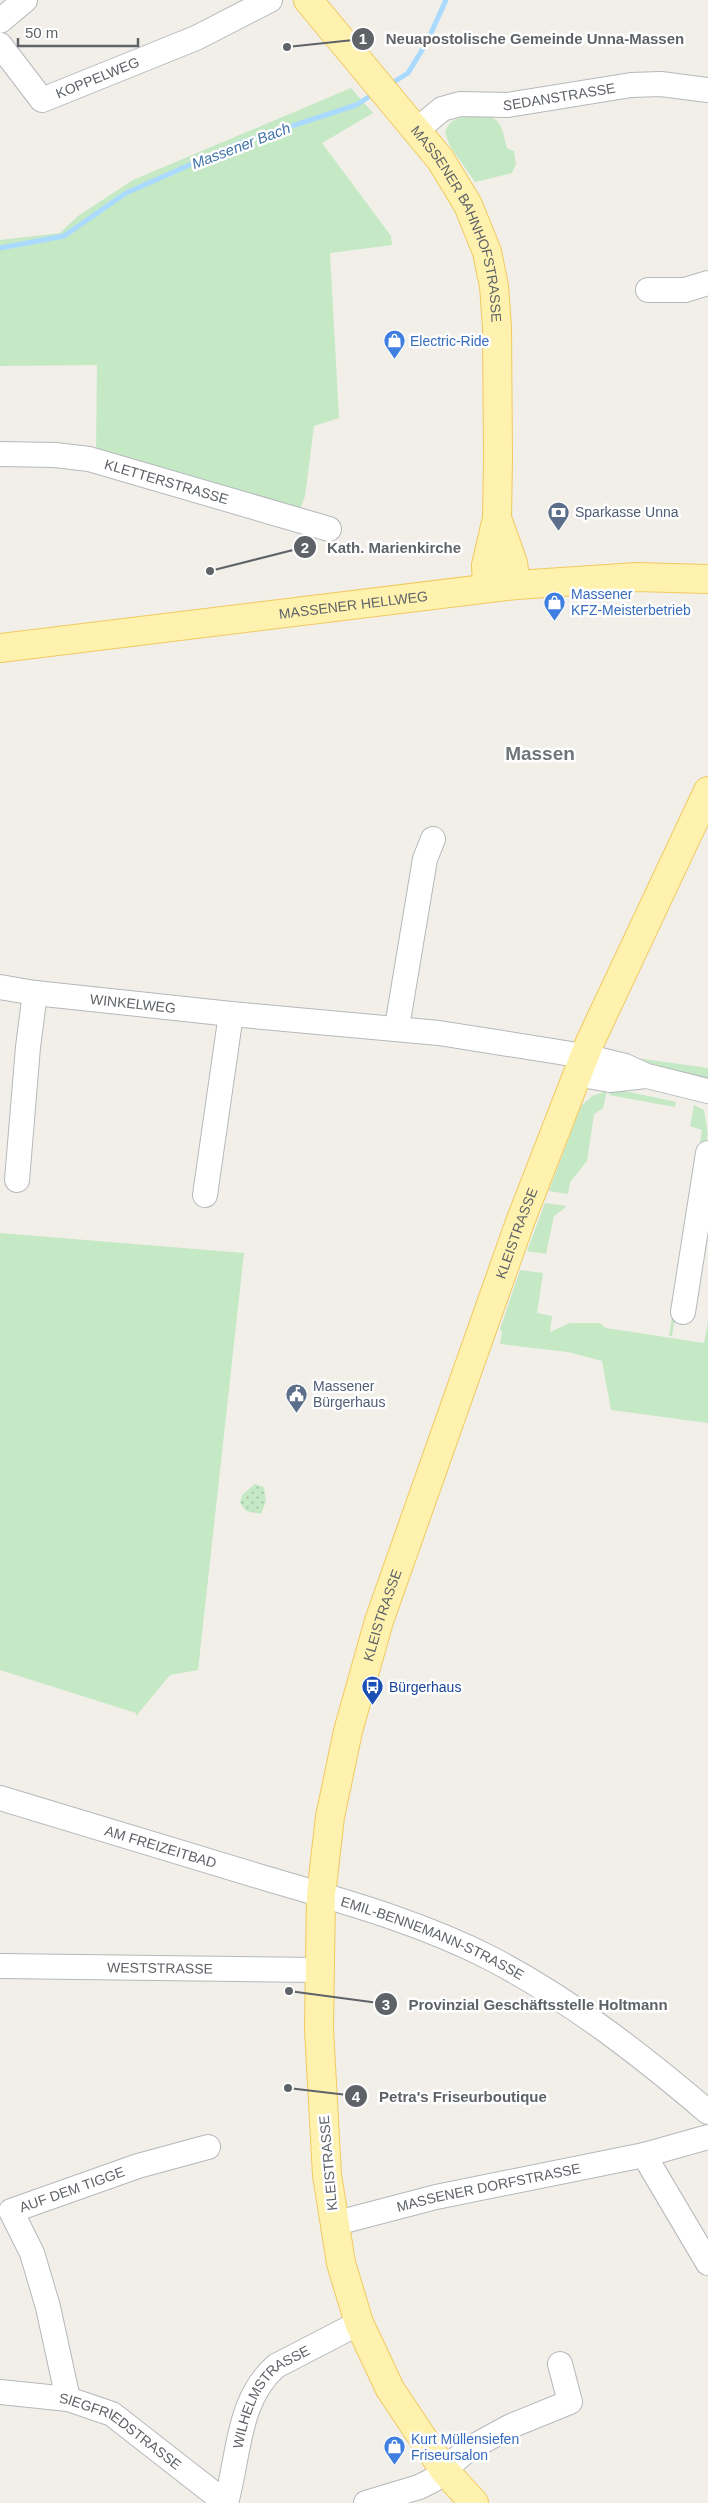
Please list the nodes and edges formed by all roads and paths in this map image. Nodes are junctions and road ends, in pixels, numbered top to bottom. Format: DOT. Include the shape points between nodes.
graph roads {
  1 [pos="270,0"];
  2 [pos="308,0"];
  3 [pos="20,2"];
  4 [pos="0,21"];
  5 [pos="0,46"];
  6 [pos="708,90"];
  7 [pos="417,130"];
  8 [pos="708,283"];
  9 [pos="648,290"];
  10 [pos="0,454"];
  11 [pos="497,518"];
  12 [pos="329,529"];
  13 [pos="708,579"];
  14 [pos="516,585"];
  15 [pos="487,588"];
  16 [pos="0,648"];
  17 [pos="708,791"];
  18 [pos="433,839"];
  19 [pos="0,986"];
  20 [pos="35,993"];
  21 [pos="230,1014"];
  22 [pos="397,1027"];
  23 [pos="580,1065"];
  24 [pos="708,1091"];
  25 [pos="708,1153"];
  26 [pos="17,1180"];
  27 [pos="205,1195"];
  28 [pos="683,1312"];
  29 [pos="0,1798"];
  30 [pos="321,1895"];
  31 [pos="0,1966"];
  32 [pos="319,1970"];
  33 [pos="708,2112"];
  34 [pos="708,2137"];
  35 [pos="208,2148"];
  36 [pos="644,2155"];
  37 [pos="334,2224"];
  38 [pos="708,2263"];
  39 [pos="359,2322"];
  40 [pos="560,2364"];
  41 [pos="0,2392"];
  42 [pos="68,2399"];
  43 [pos="444,2470"];
  44 [pos="226,2503"];
  45 [pos="366,2503"];
  46 [pos="474,2503"];
  1 -- 5 [label="street, KOPPELWEG" via="196,38 42,100"];
  2 -- 7 [label="main road, MASSENER BAHNHOFSTRASSE"];
  3 -- 4 [label="street"];
  6 -- 7 [label="street, SEDANSTRASSE" via="661,84 631,85 508,105 460,104 442,109"];
  7 -- 11 [label="main road, MASSENER BAHNHOFSTRASSE" via="461,192 475,218 487,252 498,330"];
  8 -- 9 [label="street" via="685,290"];
  10 -- 12 [label="street, KLETTERSTRASSE" via="89,459"];
  11 -- 14 [label="main road, MASSENER BAHNHOFSTRASSE" via="513,564"];
  11 -- 15 [label="main road, MASSENER BAHNHOFSTRASSE" via="486,565"];
  13 -- 14 [label="main road, MASSENER HELLWEG" via="636,577"];
  14 -- 15 [label="main road, MASSENER HELLWEG"];
  15 -- 16 [label="main road, MASSENER HELLWEG"];
  17 -- 23 [label="main road, KLEISTRASSE"];
  18 -- 22 [label="street" via="425,859"];
  19 -- 20 [label="street, WINKELWEG"];
  20 -- 21 [label="street, WINKELWEG"];
  20 -- 26 [label="street"];
  21 -- 22 [label="street, WINKELWEG"];
  21 -- 27 [label="street"];
  22 -- 23 [label="street, WINKELWEG"];
  23 -- 24 [label="street, WINKELWEG" via="625,1066 647,1076"];
  23 -- 30 [label="main road, KLEISTRASSE" via="520,1222 379,1621 348,1731 330,1817"];
  25 -- 28 [label="street"];
  29 -- 30 [label="street, AM FREIZEITBAD"];
  30 -- 32 [label="main road, KLEISTRASSE"];
  30 -- 33 [label="street, EMIL-BENNEMANN-STRASSE" via="410,1924 489,1958 575,2007"];
  31 -- 32 [label="street, WESTSTRASSE"];
  32 -- 37 [label="main road, KLEISTRASSE" via="321,2083"];
  34 -- 36 [label="street, MASSENER DORFSTRASSE"];
  35 -- 42 [label="street, AUF DEM TIGGE" via="138,2166 11,2211 32,2253 48,2307"];
  36 -- 37 [label="street, MASSENER DORFSTRASSE" via="436,2197"];
  36 -- 38 [label="street"];
  37 -- 39 [label="main road, KLEISTRASSE" via="341,2263"];
  39 -- 43 [label="main road, KLEISTRASSE" via="390,2390"];
  39 -- 44 [label="street, WILHELMSTRASSE" via="276,2366 258,2386 240,2430 234,2475"];
  40 -- 43 [label="street" via="570,2402 511,2426 467,2450"];
  41 -- 42 [label="street, SIEGFRIEDSTRASSE"];
  42 -- 44 [label="street, SIEGFRIEDSTRASSE" via="94,2407 126,2423"];
  43 -- 45 [label="street" via="419,2487"];
  43 -- 46 [label="main road, KLEISTRASSE"];
}
